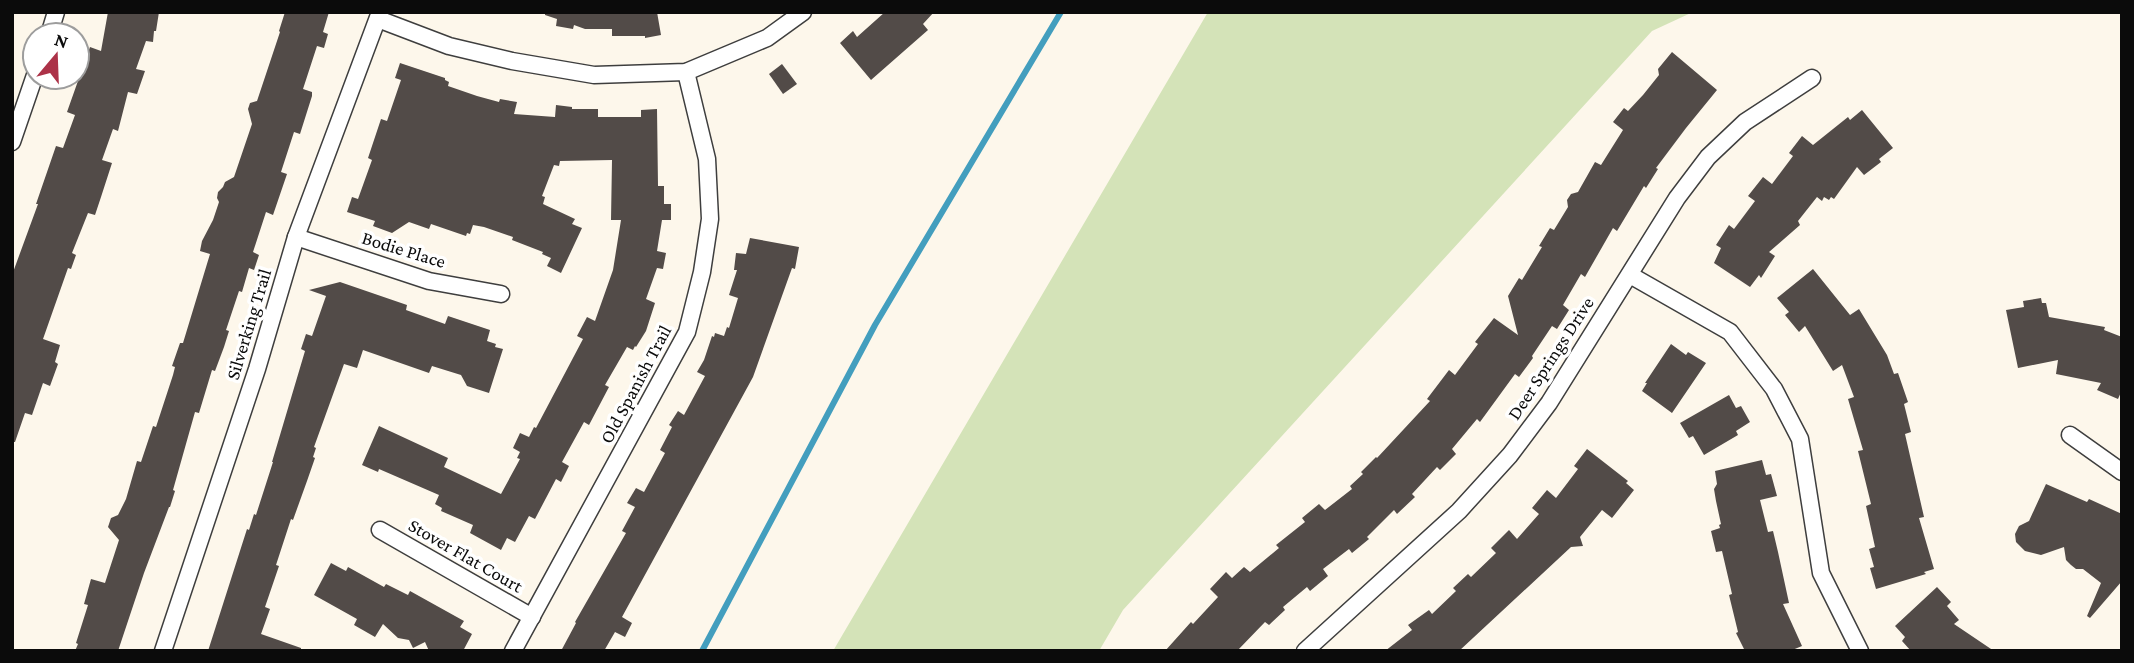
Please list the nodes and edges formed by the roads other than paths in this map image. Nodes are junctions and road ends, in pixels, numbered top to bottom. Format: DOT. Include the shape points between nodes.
graph roads {
  1 [pos="803,12"];
  2 [pos="379,16"];
  3 [pos="686,72"];
  4 [pos="1812,78"];
  5 [pos="30,91"];
  6 [pos="12,142"];
  7 [pos="296,237"];
  8 [pos="1630,275"];
  9 [pos="501,294"];
  10 [pos="2070,435"];
  11 [pos="2122,472"];
  12 [pos="380,530"];
  13 [pos="532,617"];
  14 [pos="163,651"];
  15 [pos="513,651"];
  16 [pos="1305,651"];
  17 [pos="1860,651"];
  1 -- 3 [label="street" via="767,38"];
  2 -- 3 [label="street" via="449,46 512,61 594,75"];
  2 -- 7 [label="street, Silverking Trail"];
  3 -- 13 [label="street, Old Spanish Trail" via="707,159 710,219 687,332"];
  4 -- 8 [label="street, Deer Springs Drive" via="1745,122 1708,157"];
  5 -- 6 [label="street"];
  7 -- 9 [label="street, Bodie Place" via="429,281"];
  7 -- 14 [label="street, Silverking Trail"];
  8 -- 16 [label="street, Deer Springs Drive" via="1549,403 1510,455 1459,511"];
  8 -- 17 [label="street" via="1730,332 1774,389 1800,439 1821,573"];
  10 -- 11 [label="street"];
  12 -- 13 [label="street, Stover Flat Court"];
  13 -- 15 [label="street, Old Spanish Trail"];
}
